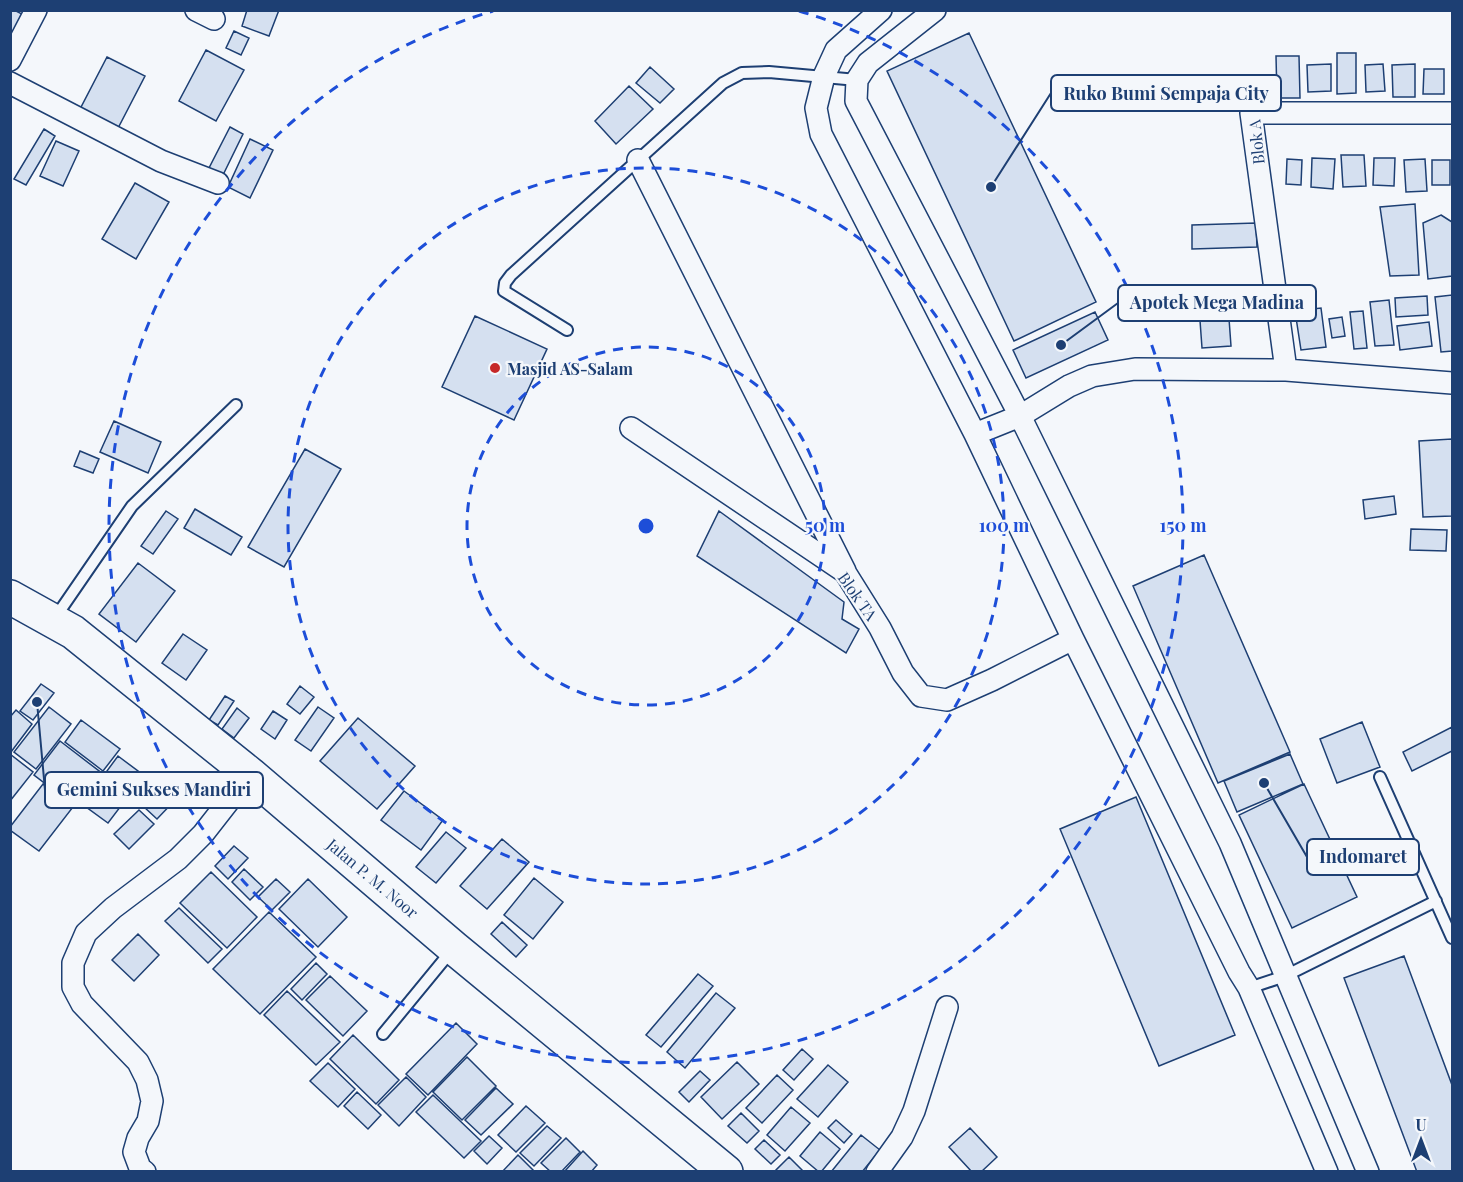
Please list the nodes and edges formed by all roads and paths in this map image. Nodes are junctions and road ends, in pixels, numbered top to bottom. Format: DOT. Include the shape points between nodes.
graph roads {
  1 [pos="36,10"];
  2 [pos="881,10"];
  3 [pos="935,10"];
  4 [pos="10,60"];
  5 [pos="824,76"];
  6 [pos="857,80"];
  7 [pos="10,83"];
  8 [pos="1452,113"];
  9 [pos="638,160"];
  10 [pos="218,183"];
  11 [pos="567,330"];
  12 [pos="1286,370"];
  13 [pos="1452,383"];
  14 [pos="236,405"];
  15 [pos="1020,416"];
  16 [pos="631,428"];
  17 [pos="975,434"];
  18 [pos="845,572"];
  19 [pos="12,599"];
  20 [pos="53,621"];
  21 [pos="1073,639"];
  22 [pos="250,774"];
  23 [pos="1380,777"];
  24 [pos="1436,901"];
  25 [pos="1452,938"];
  26 [pos="454,948"];
  27 [pos="1285,976"];
  28 [pos="1249,988"];
  29 [pos="947,1007"];
  30 [pos="383,1034"];
  31 [pos="145,1172"];
  32 [pos="726,1172"];
  33 [pos="877,1172"];
  34 [pos="1327,1172"];
  35 [pos="1368,1172"];
  1 -- 4 [label="street"];
  2 -- 5 [label="street" via="836,50"];
  3 -- 6 [label="street" via="868,63"];
  5 -- 6 [label="lane"];
  5 -- 9 [label="lane" via="742,73 723,83"];
  5 -- 17 [label="street" via="816,108 821,134"];
  6 -- 15 [label="street" via="856,102"];
  7 -- 10 [label="street" via="161,161"];
  8 -- 12 [label="street, Blok A" via="1251,113"];
  9 -- 11 [label="lane" via="505,283 504,291"];
  9 -- 18 [label="street"];
  12 -- 13 [label="street"];
  12 -- 15 [label="street" via="1136,369 1092,376"];
  14 -- 20 [label="lane" via="132,506"];
  15 -- 17 [label="street"];
  15 -- 27 [label="street" via="1230,843"];
  16 -- 18 [label="street, Blok TA"];
  17 -- 21 [label="street"];
  18 -- 21 [label="street, Blok TA" via="903,673 921,696 947,700"];
  19 -- 20 [label="highway, Jalan P. M. Noor"];
  20 -- 22 [label="highway, Jalan P. M. Noor" via="74,632"];
  21 -- 28 [label="street"];
  22 -- 26 [label="highway, Jalan P. M. Noor"];
  22 -- 31 [label="street" via="178,859 86,933 74,963 73,987 82,1004 138,1062 147,1080 152,1101 134,1152"];
  23 -- 24 [label="lane"];
  24 -- 25 [label="lane"];
  24 -- 27 [label="lane"];
  26 -- 30 [label="lane"];
  26 -- 32 [label="highway, Jalan P. M. Noor"];
  27 -- 28 [label="lane"];
  27 -- 35 [label="street"];
  28 -- 34 [label="street"];
  29 -- 33 [label="street" via="914,1111 902,1137"];
}
